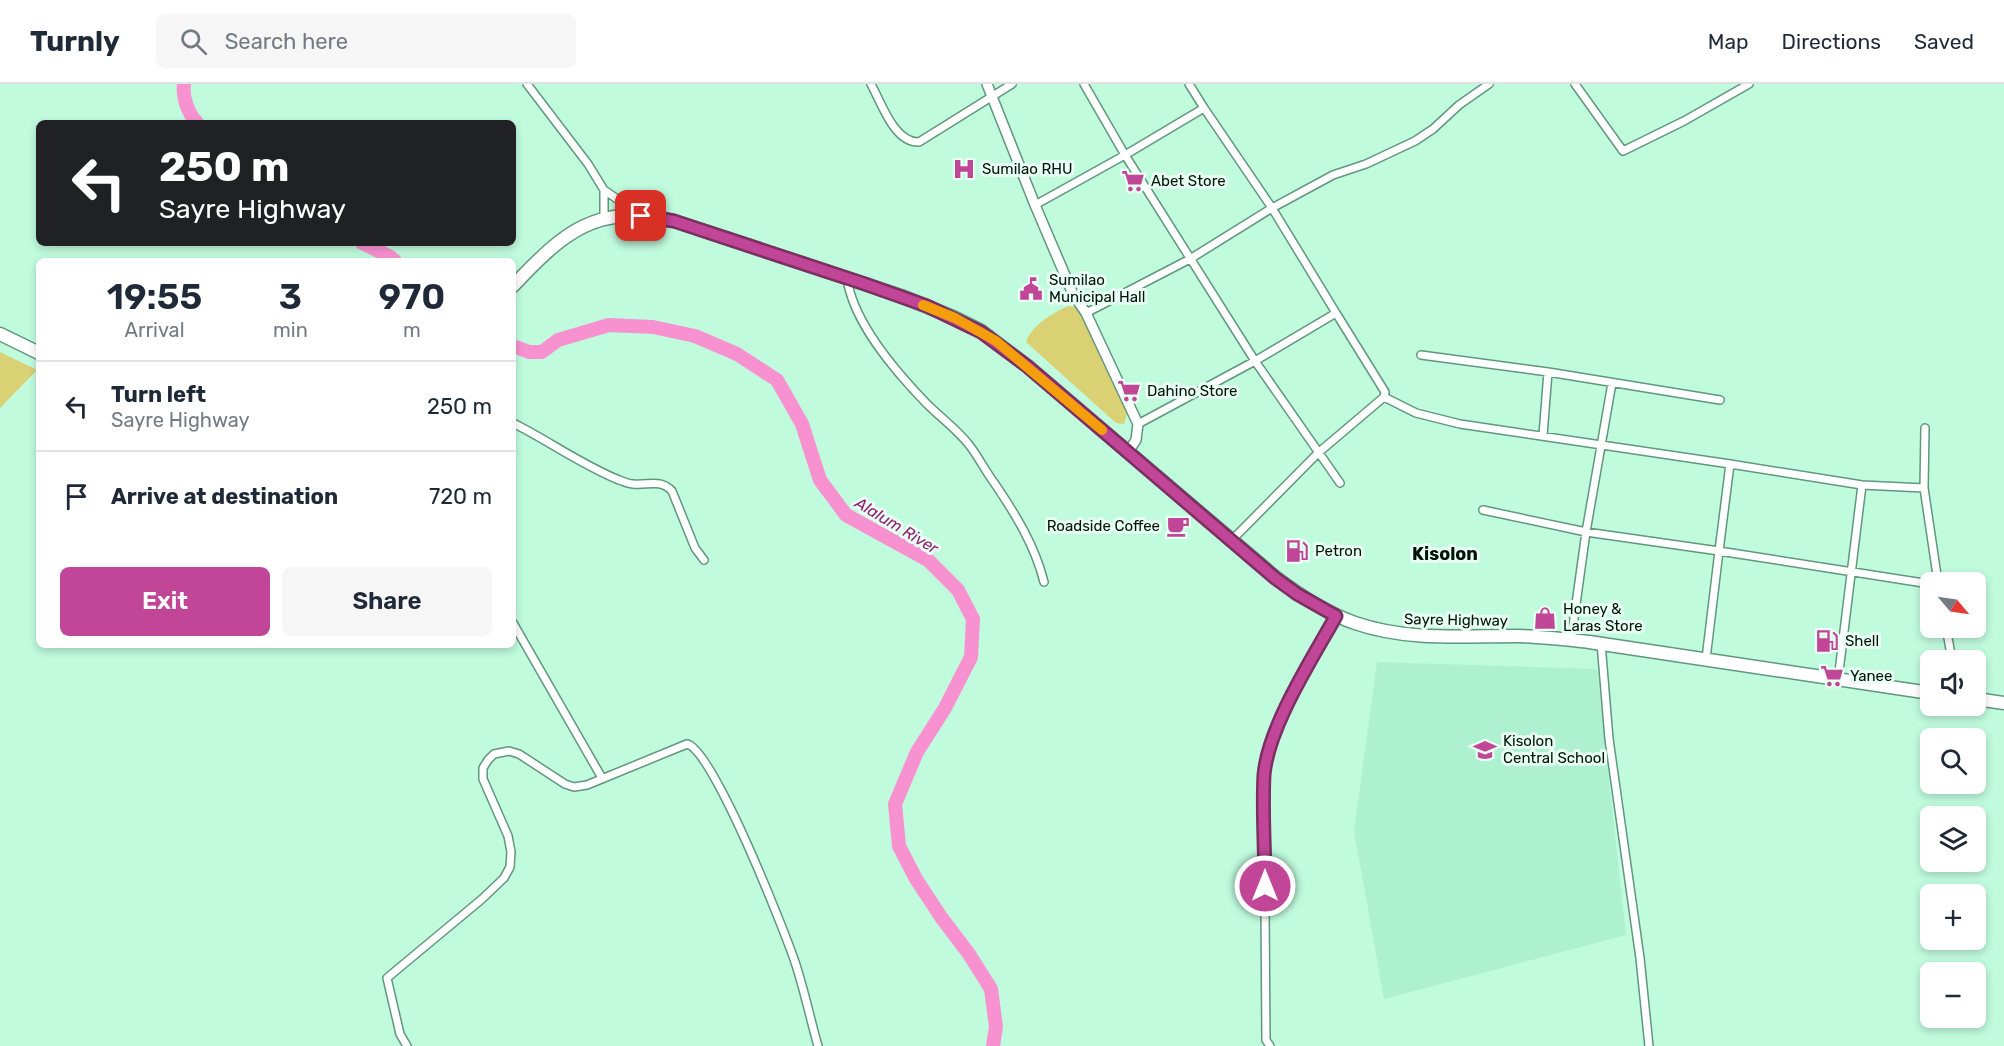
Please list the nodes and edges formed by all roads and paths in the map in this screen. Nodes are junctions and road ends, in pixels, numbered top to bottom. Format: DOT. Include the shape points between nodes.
graph roads {
  1 [pos="527,84"];
  2 [pos="871,84"];
  3 [pos="987,84"];
  4 [pos="1012,84"];
  5 [pos="1083,84"];
  6 [pos="1189,84"];
  7 [pos="1489,84"];
  8 [pos="1575,84"];
  9 [pos="1749,84"];
  10 [pos="993,96"];
  11 [pos="1204,108"];
  12 [pos="1125,155"];
  13 [pos="604,190"];
  14 [pos="1035,205"];
  15 [pos="1272,208"];
  16 [pos="641,216"];
  17 [pos="604,218"];
  18 [pos="1190,259"];
  19 [pos="847,278"];
  20 [pos="516,283"];
  21 [pos="1086,313"];
  22 [pos="1336,313"];
  23 [pos="0,334"];
  24 [pos="36,352"];
  25 [pos="1421,355"];
  26 [pos="1255,361"];
  27 [pos="1548,372"];
  28 [pos="1612,383"];
  29 [pos="1384,396"];
  30 [pos="1720,400"];
  31 [pos="1138,424"];
  32 [pos="516,425"];
  33 [pos="1925,428"];
  34 [pos="1543,435"];
  35 [pos="1600,446"];
  36 [pos="1128,452"];
  37 [pos="1318,453"];
  38 [pos="1730,464"];
  39 [pos="1340,483"];
  40 [pos="1862,485"];
  41 [pos="1924,488"];
  42 [pos="1483,510"];
  43 [pos="1586,532"];
  44 [pos="1232,541"];
  45 [pos="1719,551"];
  46 [pos="704,560"];
  47 [pos="1852,572"];
  48 [pos="1937,572"];
  49 [pos="1044,582"];
  50 [pos="1920,582"];
  51 [pos="1336,616"];
  52 [pos="516,628"];
  53 [pos="1571,640"];
  54 [pos="1601,643"];
  55 [pos="1706,659"];
  56 [pos="1838,680"];
  57 [pos="1920,692"];
  58 [pos="1986,700"];
  59 [pos="2004,703"];
  60 [pos="602,778"];
  61 [pos="407,1046"];
  62 [pos="818,1046"];
  63 [pos="1270,1046"];
  64 [pos="1649,1046"];
  1 -- 13 [label="street"];
  2 -- 10 [label="street" via="895,130 913,142"];
  3 -- 10 [label="street"];
  4 -- 10 [label="street"];
  5 -- 12 [label="street"];
  6 -- 11 [label="street"];
  7 -- 15 [label="street" via="1415,141 1366,164 1333,174"];
  8 -- 9 [label="street" via="1623,151"];
  10 -- 14 [label="street"];
  11 -- 12 [label="street"];
  11 -- 15 [label="street"];
  12 -- 14 [label="street"];
  12 -- 18 [label="street"];
  13 -- 16 [label="street"];
  13 -- 17 [label="street"];
  14 -- 21 [label="street"];
  15 -- 18 [label="street"];
  15 -- 22 [label="street"];
  16 -- 17 [label="highway, Sayre Highway"];
  16 -- 19 [label="highway, Sayre Highway" via="674,221"];
  17 -- 20 [label="highway, Sayre Highway" via="553,245"];
  18 -- 21 [label="street"];
  18 -- 26 [label="street"];
  19 -- 36 [label="highway, Sayre Highway" via="927,306 981,332"];
  19 -- 49 [label="street" via="855,309 876,342 927,405 970,445 982,463 1025,534"];
  21 -- 31 [label="street"];
  22 -- 26 [label="street"];
  22 -- 29 [label="street"];
  23 -- 24 [label="highway"];
  25 -- 27 [label="street"];
  26 -- 31 [label="street"];
  26 -- 37 [label="street"];
  27 -- 28 [label="street"];
  27 -- 34 [label="street"];
  28 -- 30 [label="street"];
  28 -- 35 [label="street"];
  29 -- 34 [label="street" via="1430,417"];
  29 -- 37 [label="street"];
  31 -- 36 [label="street" via="1136,440"];
  32 -- 46 [label="street" via="621,480 668,487"];
  33 -- 41 [label="street"];
  34 -- 35 [label="street"];
  35 -- 38 [label="street"];
  35 -- 43 [label="street"];
  36 -- 44 [label="highway, Sayre Highway"];
  37 -- 39 [label="street"];
  37 -- 44 [label="street"];
  38 -- 40 [label="street"];
  38 -- 45 [label="street"];
  40 -- 41 [label="street"];
  40 -- 47 [label="street"];
  41 -- 48 [label="street"];
  42 -- 43 [label="street"];
  43 -- 45 [label="street"];
  43 -- 53 [label="street"];
  44 -- 51 [label="highway, Sayre Highway" via="1297,594"];
  45 -- 47 [label="street"];
  45 -- 55 [label="street"];
  47 -- 50 [label="street"];
  47 -- 56 [label="street"];
  51 -- 53 [label="highway, Sayre Highway" via="1379,630 1417,636 1533,636"];
  51 -- 63 [label="street" via="1282,715 1264,773 1266,1040"];
  52 -- 60 [label="street"];
  53 -- 54 [label="highway, Sayre Highway"];
  54 -- 55 [label="highway, Sayre Highway"];
  54 -- 64 [label="street" via="1609,739"];
  55 -- 56 [label="highway, Sayre Highway"];
  56 -- 57 [label="highway, Sayre Highway"];
  58 -- 59 [label="highway"];
  60 -- 61 [label="street" via="574,787 519,754 502,752 488,760 483,779 508,836 510,867 482,899 387,978 400,1034"];
  60 -- 62 [label="street" via="687,744 696,748 723,792 777,912"];
}
